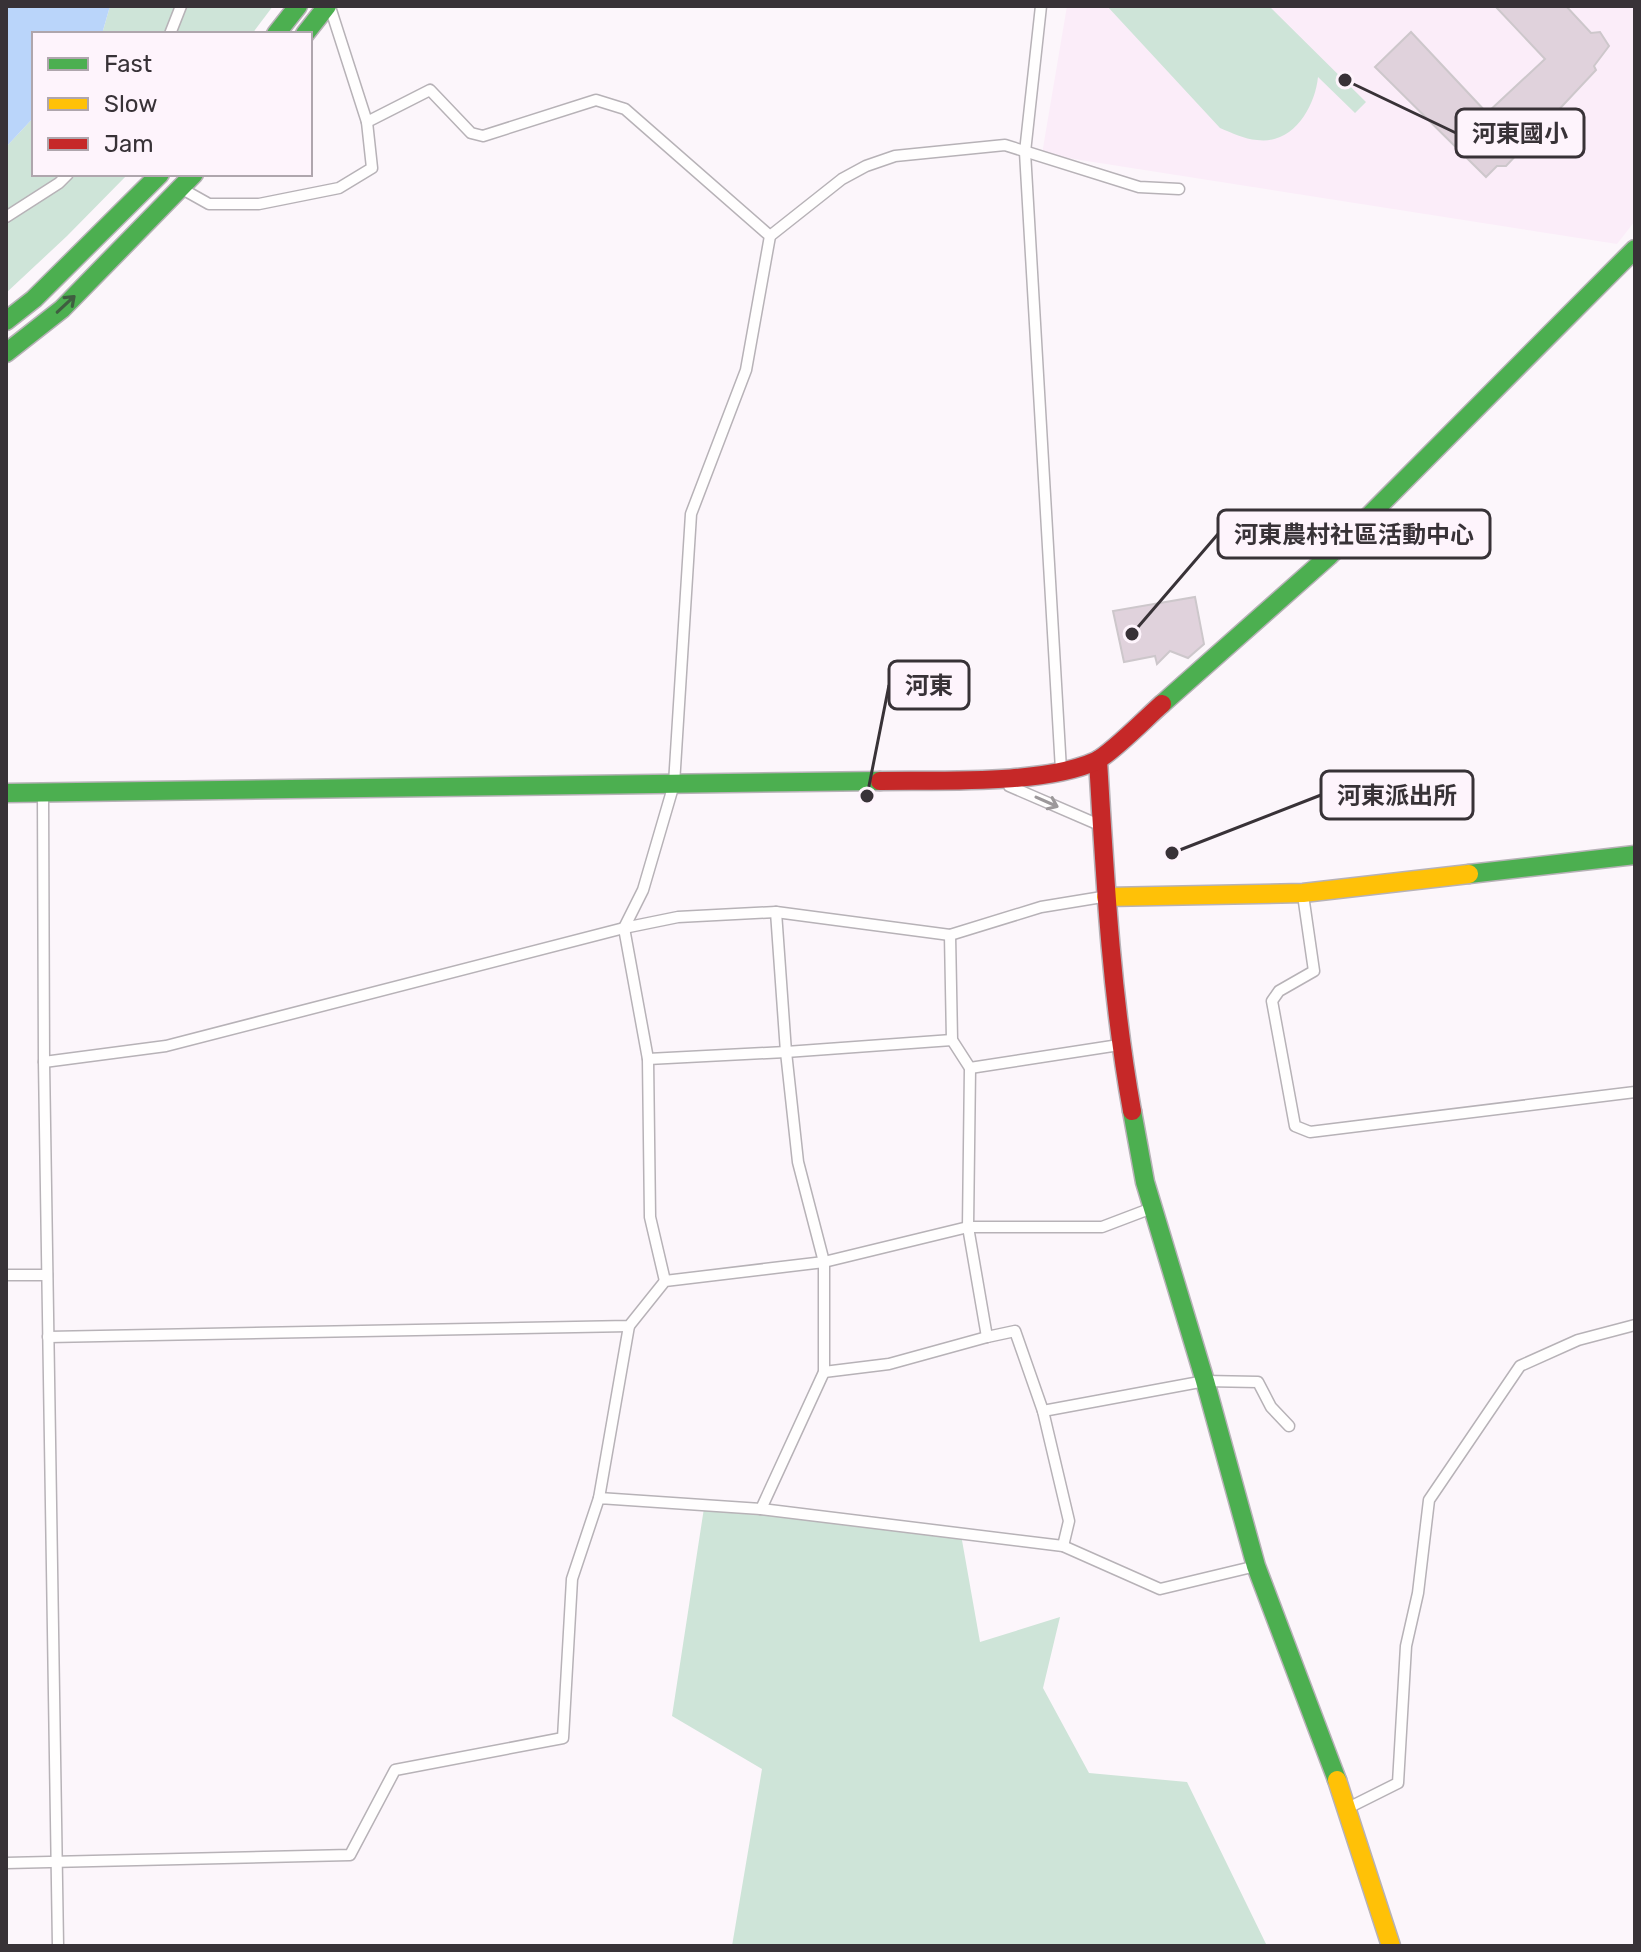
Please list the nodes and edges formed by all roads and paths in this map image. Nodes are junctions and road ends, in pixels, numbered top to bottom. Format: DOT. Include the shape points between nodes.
graph roads {
  1 [pos="181,6"];
  2 [pos="298,6"];
  3 [pos="328,6"];
  4 [pos="1041,6"];
  5 [pos="171,32"];
  6 [pos="278,32"];
  7 [pos="307,32"];
  8 [pos="367,122"];
  9 [pos="1025,152"];
  10 [pos="66,176"];
  11 [pos="158,176"];
  12 [pos="188,181"];
  13 [pos="1179,189"];
  14 [pos="6,217"];
  15 [pos="770,236"];
  16 [pos="1635,249"];
  17 [pos="6,321"];
  18 [pos="6,353"];
  19 [pos="1098,760"];
  20 [pos="1061,771"];
  21 [pos="993,779"];
  22 [pos="674,784"];
  23 [pos="6,793"];
  24 [pos="43,793"];
  25 [pos="1101,826"];
  26 [pos="1635,855"];
  27 [pos="1303,893"];
  28 [pos="1106,897"];
  29 [pos="776,912"];
  30 [pos="624,928"];
  31 [pos="950,935"];
  32 [pos="952,1040"];
  33 [pos="1120,1045"];
  34 [pos="786,1052"];
  35 [pos="648,1059"];
  36 [pos="44,1062"];
  37 [pos="970,1068"];
  38 [pos="1635,1092"];
  39 [pos="1152,1208"];
  40 [pos="968,1227"];
  41 [pos="824,1262"];
  42 [pos="6,1275"];
  43 [pos="47,1275"];
  44 [pos="665,1281"];
  45 [pos="1635,1325"];
  46 [pos="629,1326"];
  47 [pos="48,1337"];
  48 [pos="987,1337"];
  49 [pos="824,1372"];
  50 [pos="1205,1381"];
  51 [pos="1043,1411"];
  52 [pos="1289,1426"];
  53 [pos="599,1498"];
  54 [pos="761,1509"];
  55 [pos="1063,1546"];
  56 [pos="1256,1566"];
  57 [pos="1348,1808"];
  58 [pos="6,1863"];
  59 [pos="58,1863"];
  60 [pos="58,1946"];
  61 [pos="1391,1946"];
  1 -- 5 [label="lane"];
  2 -- 6 [label="street"];
  3 -- 7 [label="street"];
  3 -- 8 [label="lane"];
  4 -- 9 [label="lane"];
  8 -- 12 [label="lane" via="372,168 339,188 259,204 209,204"];
  8 -- 15 [label="lane" via="430,90 471,133 483,136 596,100 625,109"];
  9 -- 13 [label="lane" via="1139,187"];
  9 -- 15 [label="lane" via="1005,145 883,159 842,179"];
  9 -- 20 [label="lane"];
  10 -- 14 [label="lane"];
  11 -- 17 [label="street"];
  18 -- 12 [label="street, one-way" via="62,309"];
  15 -- 22 [label="lane" via="746,370 691,514"];
  16 -- 19 [label="street" via="1329,556"];
  19 -- 20 [label="street"];
  19 -- 25 [label="street"];
  20 -- 21 [label="street"];
  21 -- 22 [label="street"];
  21 -- 25 [label="lane, one-way"];
  22 -- 24 [label="street"];
  22 -- 30 [label="lane" via="643,890"];
  23 -- 24 [label="street"];
  24 -- 36 [label="lane"];
  25 -- 28 [label="street"];
  26 -- 27 [label="street"];
  27 -- 28 [label="street"];
  27 -- 38 [label="lane" via="1314,971 1279,991 1272,1001 1295,1126 1310,1132"];
  28 -- 31 [label="lane" via="1041,907"];
  28 -- 33 [label="street"];
  29 -- 30 [label="lane" via="678,917"];
  29 -- 31 [label="lane"];
  29 -- 34 [label="lane"];
  30 -- 35 [label="lane"];
  30 -- 36 [label="lane" via="166,1046"];
  31 -- 32 [label="lane"];
  32 -- 34 [label="lane"];
  32 -- 37 [label="lane"];
  33 -- 37 [label="lane"];
  33 -- 39 [label="street"];
  34 -- 35 [label="lane"];
  34 -- 41 [label="lane" via="798,1162"];
  35 -- 44 [label="lane" via="650,1217"];
  36 -- 43 [label="lane"];
  37 -- 40 [label="lane"];
  39 -- 40 [label="lane" via="1102,1227"];
  39 -- 50 [label="street"];
  40 -- 41 [label="lane"];
  40 -- 48 [label="lane"];
  41 -- 44 [label="lane"];
  41 -- 49 [label="lane"];
  42 -- 43 [label="lane"];
  43 -- 47 [label="lane"];
  44 -- 46 [label="lane"];
  45 -- 57 [label="lane" via="1578,1340 1520,1366 1429,1500 1406,1646 1398,1783"];
  46 -- 47 [label="lane"];
  46 -- 53 [label="lane"];
  47 -- 59 [label="lane"];
  48 -- 49 [label="lane" via="889,1364"];
  48 -- 51 [label="lane" via="1015,1331"];
  49 -- 54 [label="lane"];
  50 -- 51 [label="lane"];
  50 -- 52 [label="lane" via="1258,1382"];
  50 -- 56 [label="street"];
  51 -- 55 [label="lane" via="1069,1521"];
  53 -- 54 [label="lane"];
  53 -- 59 [label="lane" via="572,1579 563,1738 395,1770 350,1855"];
  54 -- 55 [label="lane"];
  55 -- 56 [label="lane" via="1160,1589"];
  56 -- 57 [label="street"];
  57 -- 61 [label="street"];
  58 -- 59 [label="lane"];
  59 -- 60 [label="lane"];
}
